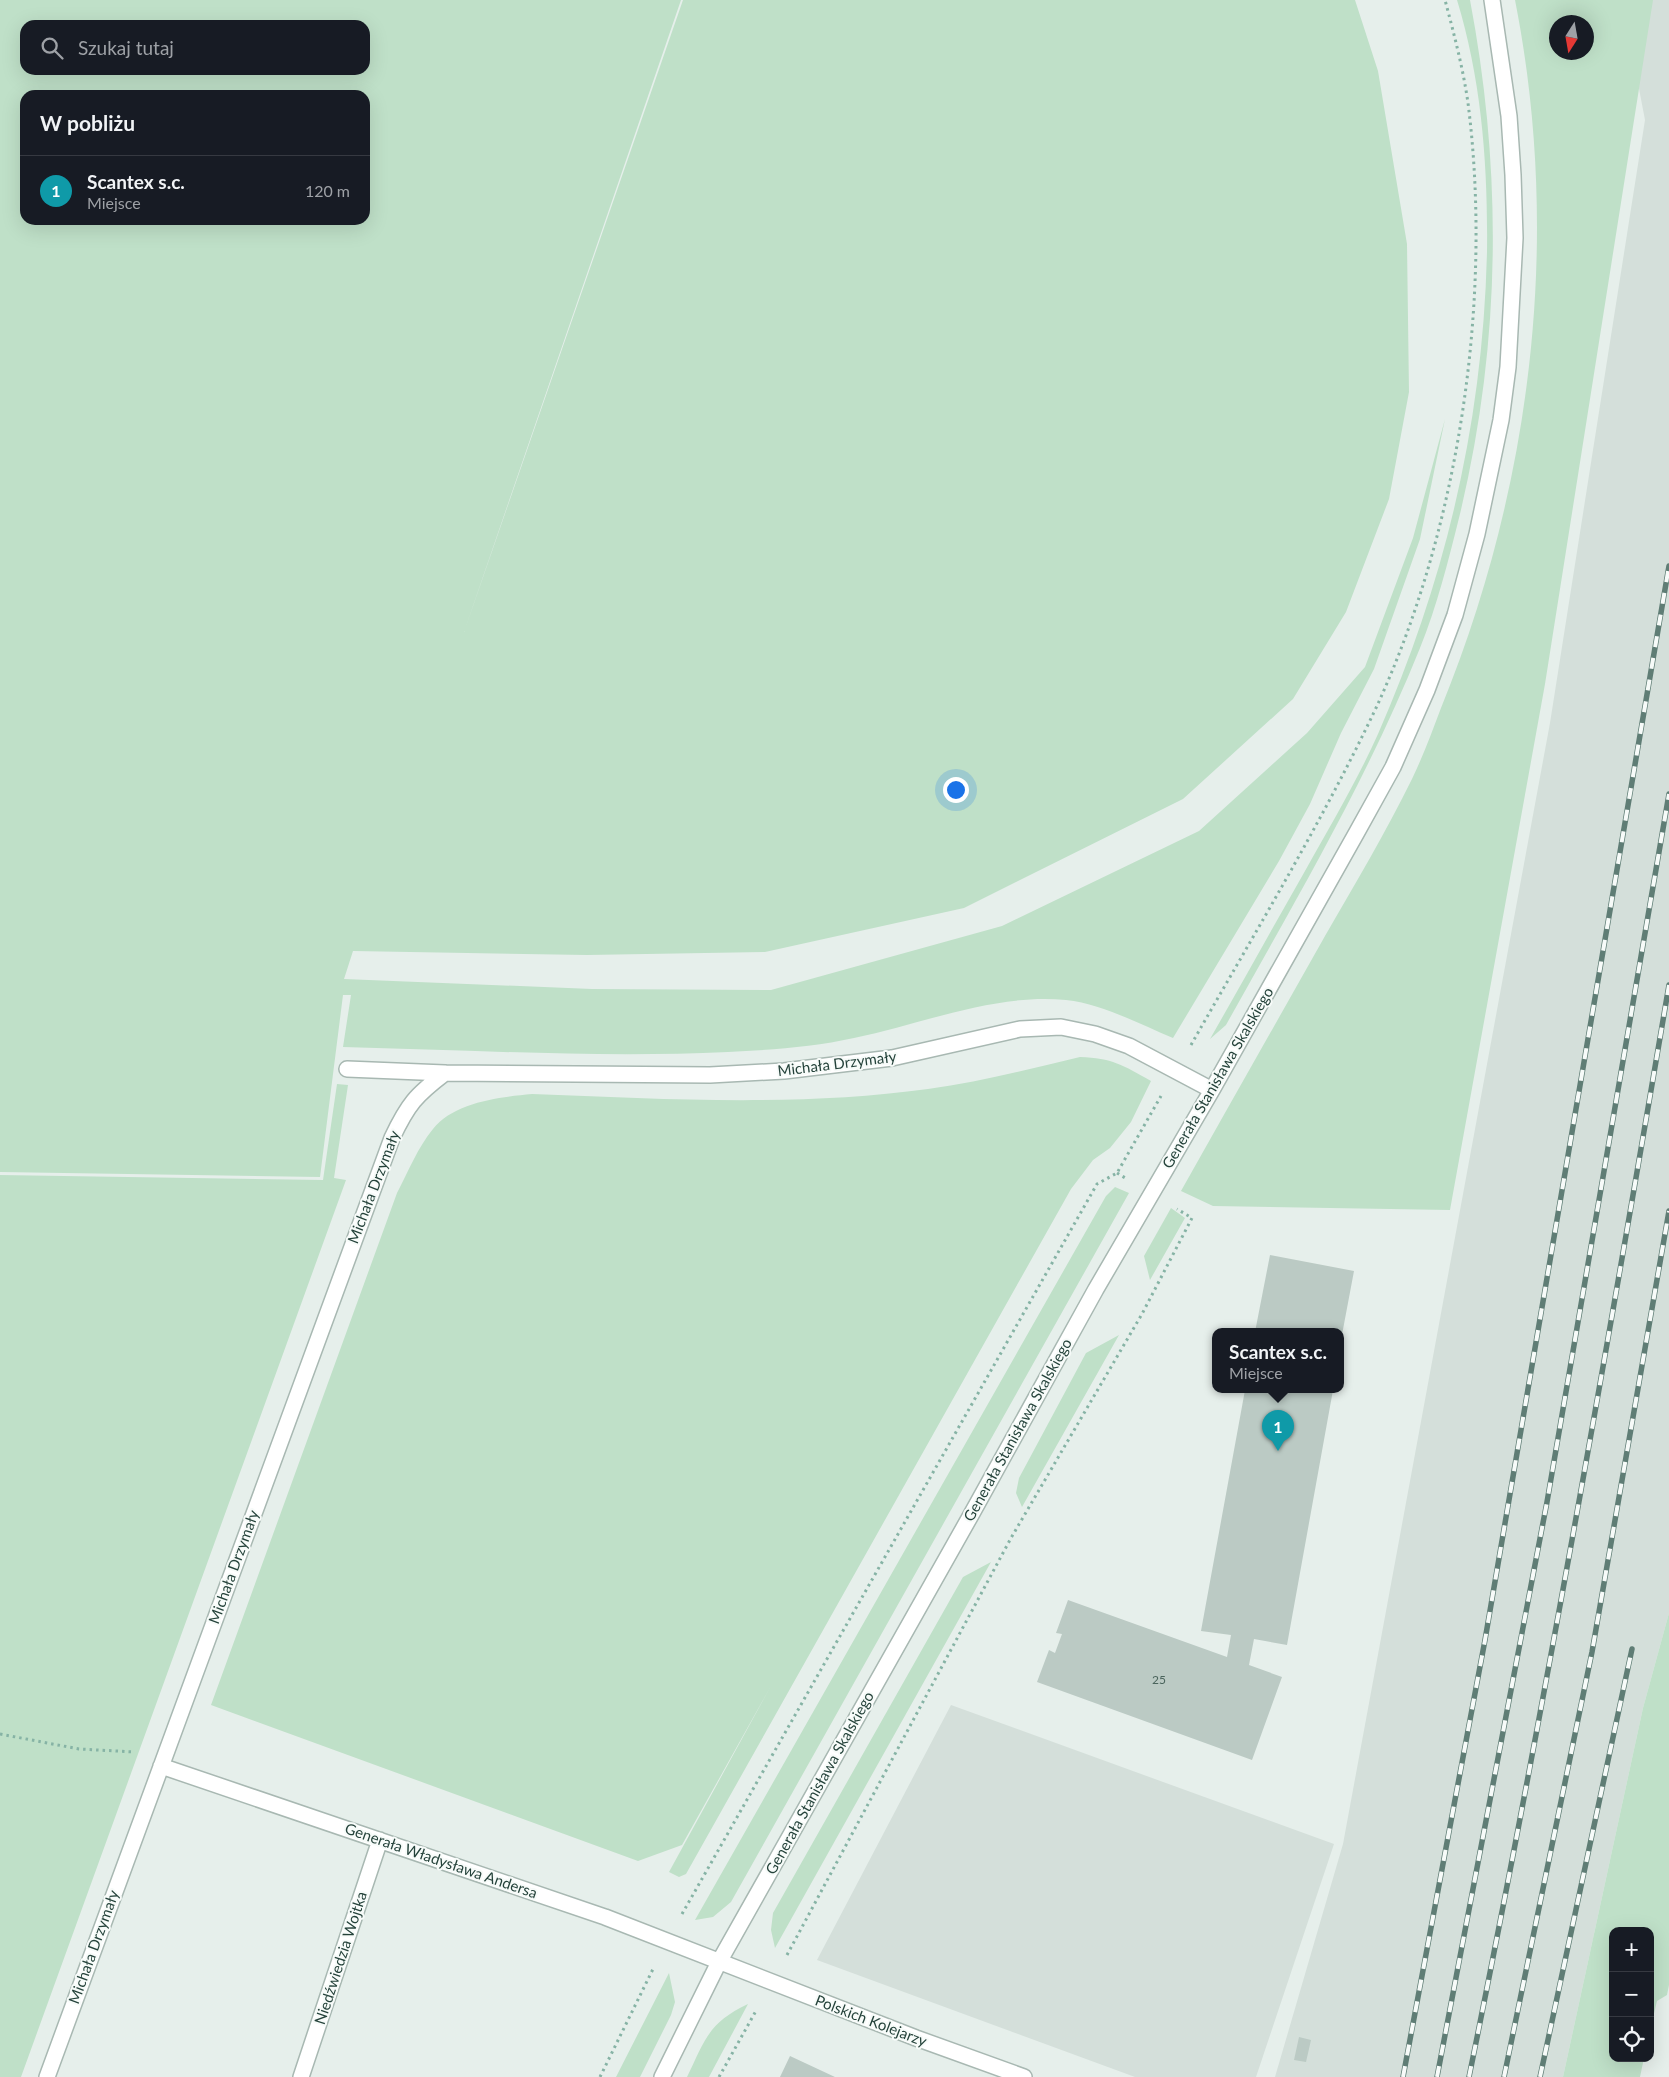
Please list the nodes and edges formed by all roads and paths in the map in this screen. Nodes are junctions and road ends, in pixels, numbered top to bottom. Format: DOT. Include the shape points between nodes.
graph roads {
  1 [pos="1445,0"];
  2 [pos="1492,0"];
  3 [pos="347,1069"];
  4 [pos="1176,1071"];
  5 [pos="445,1073"];
  6 [pos="1212,1090"];
  7 [pos="1117,1173"];
  8 [pos="1152,1194"];
  9 [pos="0,1734"];
  10 [pos="163,1760"];
  11 [pos="380,1840"];
  12 [pos="667,1940"];
  13 [pos="719,1962"];
  14 [pos="772,1982"];
  15 [pos="46,2077"];
  16 [pos="301,2077"];
  17 [pos="600,2077"];
  18 [pos="662,2077"];
  19 [pos="719,2077"];
  20 [pos="1024,2077"];
  1 -- 4 [label="path" via="1468,103 1475,222 1466,382 1455,457 1442,514 1418,599 1376,707 1320,819"];
  2 -- 6 [label="street, Generała Stanisława Skalskiego" via="1510,116 1515,238 1506,376 1489,482 1474,543 1455,615 1410,732"];
  3 -- 5 [label="street, Michała Drzymały"];
  4 -- 5 [label="street, Michała Drzymały" via="1129,1046 1061,1027 1020,1029 892,1058 784,1071 710,1075"];
  4 -- 6 [label="street, Michała Drzymały"];
  4 -- 7 [label="path"];
  5 -- 10 [label="street, Michała Drzymały" via="406,1108 392,1138"];
  6 -- 8 [label="street, Generała Stanisława Skalskiego"];
  7 -- 8 [label="path"];
  7 -- 12 [label="path" via="1097,1184"];
  8 -- 13 [label="street, Generała Stanisława Skalskiego"];
  8 -- 14 [label="path" via="1192,1218 1142,1314 1011,1538"];
  9 -- 10 [label="path"];
  10 -- 11 [label="street, Generała Władysława Andersa"];
  10 -- 15 [label="street, Michała Drzymały"];
  11 -- 12 [label="street, Generała Władysława Andersa"];
  11 -- 16 [label="street, Niedźwiedzia Wojtka"];
  12 -- 13 [label="street, Generała Władysława Andersa"];
  12 -- 17 [label="path"];
  13 -- 14 [label="street, Polskich Kolejarzy"];
  13 -- 18 [label="street, Generała Stanisława Skalskiego"];
  14 -- 19 [label="path"];
  14 -- 20 [label="street, Polskich Kolejarzy"];
}
